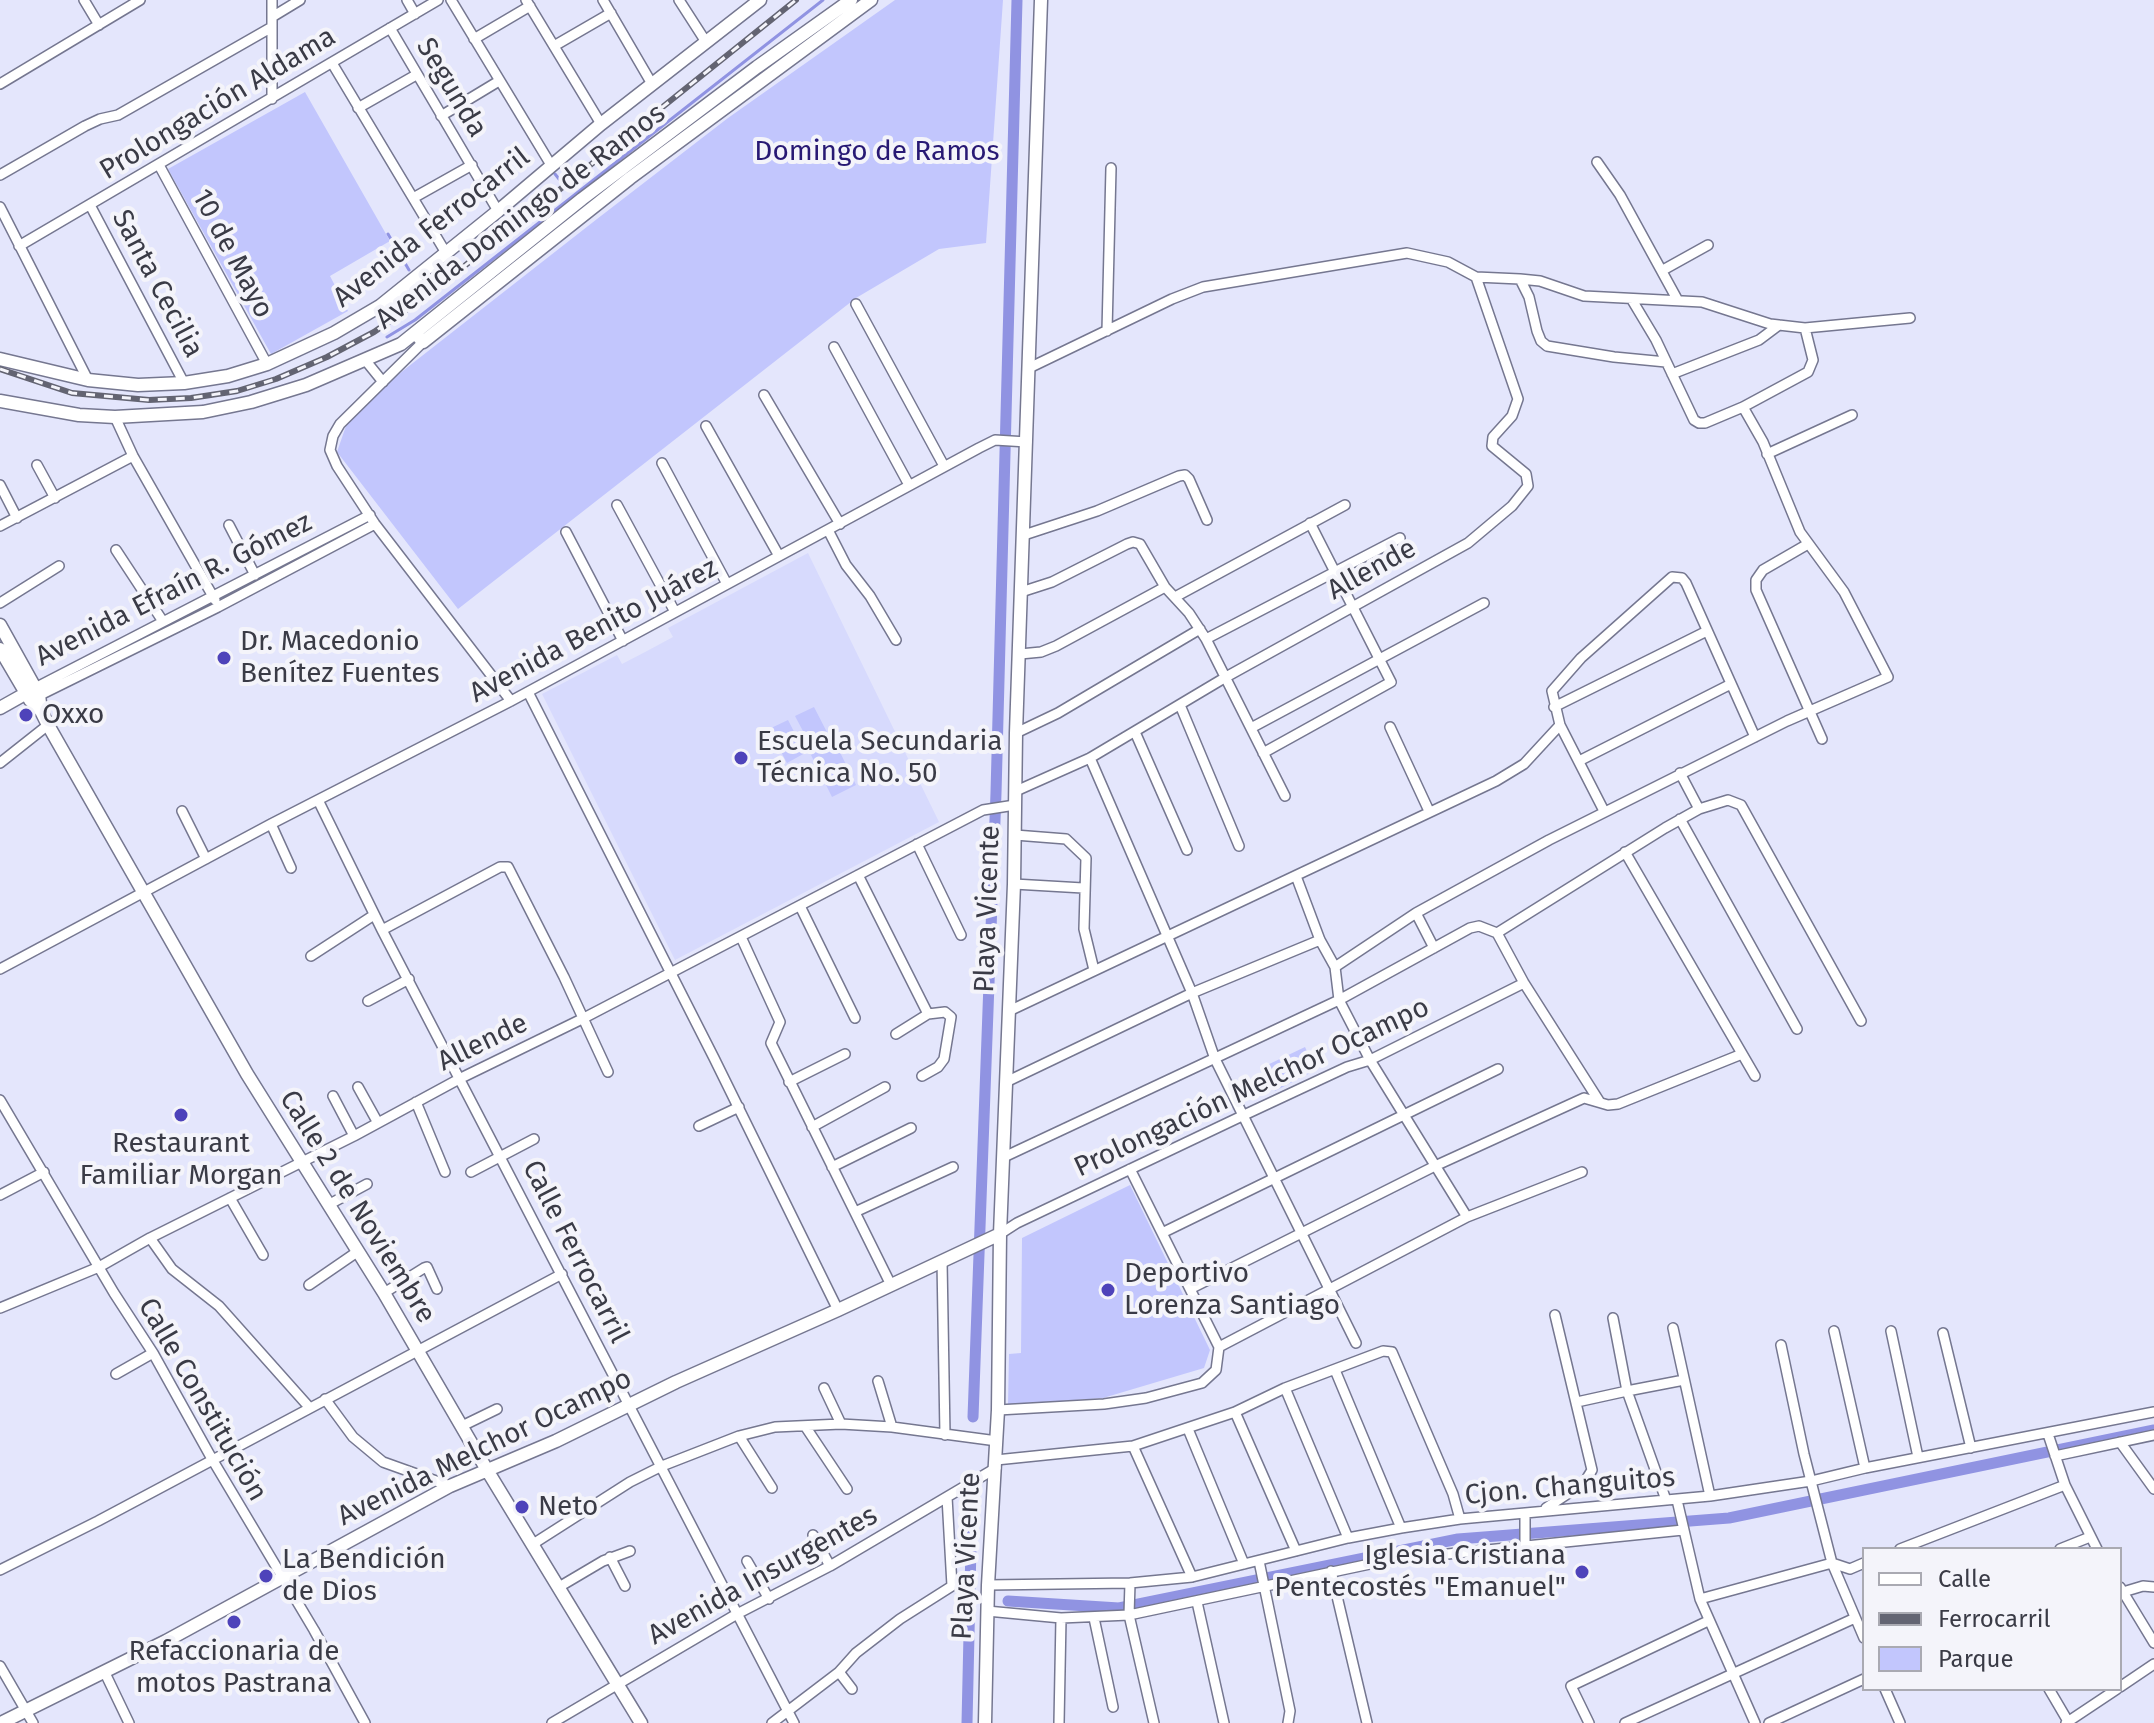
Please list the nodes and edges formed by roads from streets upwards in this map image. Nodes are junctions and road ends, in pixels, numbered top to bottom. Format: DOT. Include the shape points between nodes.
graph roads {
  1 [pos="84,0"];
  2 [pos="140,0"];
  3 [pos="272,0"];
  4 [pos="300,0"];
  5 [pos="407,0"];
  6 [pos="438,0"];
  7 [pos="451,0"];
  8 [pos="603,0"];
  9 [pos="679,0"];
  10 [pos="760,0"];
  11 [pos="851,0"];
  12 [pos="871,0"];
  13 [pos="1041,0"];
  14 [pos="528,3"];
  15 [pos="611,13"];
  16 [pos="415,14"];
  17 [pos="272,22"];
  18 [pos="99,25"];
  19 [pos="390,28"];
  20 [pos="809,37"];
  21 [pos="474,39"];
  22 [pos="706,42"];
  23 [pos="554,46"];
  24 [pos="332,63"];
  25 [pos="416,75"];
  26 [pos="499,81"];
  27 [pos="0,84"];
  28 [pos="652,84"];
  29 [pos="272,99"];
  30 [pos="358,108"];
  31 [pos="441,116"];
  32 [pos="601,124"];
  33 [pos="1597,162"];
  34 [pos="159,165"];
  35 [pos="472,165"];
  36 [pos="551,165"];
  37 [pos="1111,168"];
  38 [pos="0,175"];
  39 [pos="415,197"];
  40 [pos="90,205"];
  41 [pos="0,208"];
  42 [pos="498,211"];
  43 [pos="1708,245"];
  44 [pos="19,246"];
  45 [pos="446,253"];
  46 [pos="1663,270"];
  47 [pos="1476,277"];
  48 [pos="1520,279"];
  49 [pos="1677,299"];
  50 [pos="1632,300"];
  51 [pos="856,304"];
  52 [pos="1910,318"];
  53 [pos="1779,325"];
  54 [pos="1805,328"];
  55 [pos="1107,331"];
  56 [pos="419,337"];
  57 [pos="834,347"];
  58 [pos="0,359"];
  59 [pos="366,361"];
  60 [pos="1666,362"];
  61 [pos="267,364"];
  62 [pos="1029,368"];
  63 [pos="1672,374"];
  64 [pos="88,380"];
  65 [pos="383,382"];
  66 [pos="184,383"];
  67 [pos="764,395"];
  68 [pos="0,401"];
  69 [pos="1743,407"];
  70 [pos="1852,415"];
  71 [pos="115,417"];
  72 [pos="706,426"];
  73 [pos="1027,442"];
  74 [pos="1767,454"];
  75 [pos="133,456"];
  76 [pos="662,463"];
  77 [pos="37,465"];
  78 [pos="944,466"];
  79 [pos="0,485"];
  80 [pos="909,485"];
  81 [pos="55,498"];
  82 [pos="617,505"];
  83 [pos="1345,505"];
  84 [pos="17,518"];
  85 [pos="372,519"];
  86 [pos="1207,520"];
  87 [pos="1310,523"];
  88 [pos="840,524"];
  89 [pos="229,525"];
  90 [pos="0,526"];
  91 [pos="828,530"];
  92 [pos="566,532"];
  93 [pos="1024,535"];
  94 [pos="1400,538"];
  95 [pos="1808,544"];
  96 [pos="116,550"];
  97 [pos="779,556"];
  98 [pos="59,566"];
  99 [pos="1336,573"];
  100 [pos="255,575"];
  101 [pos="727,584"];
  102 [pos="1165,587"];
  103 [pos="1021,592"];
  104 [pos="212,595"];
  105 [pos="1175,597"];
  106 [pos="0,603"];
  107 [pos="1484,603"];
  108 [pos="1353,606"];
  109 [pos="218,607"];
  110 [pos="675,612"];
  111 [pos="162,620"];
  112 [pos="0,625"];
  113 [pos="1200,629"];
  114 [pos="1707,631"];
  115 [pos="1206,639"];
  116 [pos="896,640"];
  117 [pos="623,641"];
  118 [pos="0,649"];
  119 [pos="1020,654"];
  120 [pos="1380,660"];
  121 [pos="1226,677"];
  122 [pos="1731,684"];
  123 [pos="528,692"];
  124 [pos="32,694"];
  125 [pos="511,701"];
  126 [pos="1180,705"];
  127 [pos="1554,707"];
  128 [pos="0,708"];
  129 [pos="1811,710"];
  130 [pos="48,725"];
  131 [pos="1560,725"];
  132 [pos="1390,727"];
  133 [pos="1251,728"];
  134 [pos="1135,732"];
  135 [pos="1016,733"];
  136 [pos="1755,737"];
  137 [pos="1822,739"];
  138 [pos="1263,753"];
  139 [pos="1090,758"];
  140 [pos="1579,761"];
  141 [pos="0,763"];
  142 [pos="1680,773"];
  143 [pos="1016,791"];
  144 [pos="1285,796"];
  145 [pos="318,800"];
  146 [pos="1009,806"];
  147 [pos="1699,809"];
  148 [pos="182,811"];
  149 [pos="1429,811"];
  150 [pos="1604,811"];
  151 [pos="1680,819"];
  152 [pos="271,824"];
  153 [pos="1015,835"];
  154 [pos="917,844"];
  155 [pos="1239,846"];
  156 [pos="1187,850"];
  157 [pos="1625,852"];
  158 [pos="206,859"];
  159 [pos="291,868"];
  160 [pos="858,875"];
  161 [pos="1296,876"];
  162 [pos="1014,884"];
  163 [pos="1083,888"];
  164 [pos="142,891"];
  165 [pos="800,906"];
  166 [pos="1416,913"];
  167 [pos="374,915"];
  168 [pos="382,930"];
  169 [pos="1497,933"];
  170 [pos="961,935"];
  171 [pos="1166,936"];
  172 [pos="741,937"];
  173 [pos="1320,940"];
  174 [pos="1434,948"];
  175 [pos="311,956"];
  176 [pos="1335,967"];
  177 [pos="0,969"];
  178 [pos="1094,970"];
  179 [pos="670,974"];
  180 [pos="409,979"];
  181 [pos="1524,983"];
  182 [pos="1192,993"];
  183 [pos="1339,1000"];
  184 [pos="368,1001"];
  185 [pos="1009,1011"];
  186 [pos="928,1014"];
  187 [pos="855,1018"];
  188 [pos="582,1019"];
  189 [pos="1861,1021"];
  190 [pos="1797,1029"];
  191 [pos="896,1034"];
  192 [pos="845,1054"];
  193 [pos="1742,1054"];
  194 [pos="1215,1059"];
  195 [pos="1370,1060"];
  196 [pos="1498,1069"];
  197 [pos="608,1072"];
  198 [pos="922,1076"];
  199 [pos="1755,1076"];
  200 [pos="461,1078"];
  201 [pos="789,1082"];
  202 [pos="1006,1082"];
  203 [pos="358,1087"];
  204 [pos="885,1087"];
  205 [pos="333,1096"];
  206 [pos="0,1100"];
  207 [pos="1600,1101"];
  208 [pos="416,1102"];
  209 [pos="739,1107"];
  210 [pos="1404,1117"];
  211 [pos="1243,1118"];
  212 [pos="378,1123"];
  213 [pos="699,1126"];
  214 [pos="812,1127"];
  215 [pos="911,1128"];
  216 [pos="354,1136"];
  217 [pos="534,1139"];
  218 [pos="501,1156"];
  219 [pos="1004,1157"];
  220 [pos="301,1163"];
  221 [pos="1435,1166"];
  222 [pos="832,1167"];
  223 [pos="953,1167"];
  224 [pos="1132,1171"];
  225 [pos="44,1172"];
  226 [pos="445,1172"];
  227 [pos="471,1172"];
  228 [pos="1582,1172"];
  229 [pos="1273,1178"];
  230 [pos="367,1184"];
  231 [pos="0,1195"];
  232 [pos="230,1198"];
  233 [pos="328,1205"];
  234 [pos="855,1212"];
  235 [pos="1467,1217"];
  236 [pos="1162,1233"];
  237 [pos="1300,1233"];
  238 [pos="1000,1234"];
  239 [pos="150,1238"];
  240 [pos="357,1252"];
  241 [pos="263,1255"];
  242 [pos="942,1261"];
  243 [pos="99,1267"];
  244 [pos="562,1274"];
  245 [pos="309,1285"];
  246 [pos="891,1285"];
  247 [pos="437,1289"];
  248 [pos="1190,1289"];
  249 [pos="1330,1291"];
  250 [pos="384,1293"];
  251 [pos="0,1308"];
  252 [pos="838,1310"];
  253 [pos="1555,1315"];
  254 [pos="1613,1318"];
  255 [pos="1673,1328"];
  256 [pos="1834,1331"];
  257 [pos="1891,1331"];
  258 [pos="1943,1333"];
  259 [pos="1356,1343"];
  260 [pos="1781,1345"];
  261 [pos="1219,1347"];
  262 [pos="419,1352"];
  263 [pos="153,1353"];
  264 [pos="1335,1370"];
  265 [pos="116,1374"];
  266 [pos="1684,1380"];
  267 [pos="878,1381"];
  268 [pos="824,1388"];
  269 [pos="1285,1388"];
  270 [pos="1627,1391"];
  271 [pos="325,1399"];
  272 [pos="1577,1402"];
  273 [pos="630,1404"];
  274 [pos="309,1407"];
  275 [pos="497,1409"];
  276 [pos="998,1410"];
  277 [pos="1235,1412"];
  278 [pos="2154,1412"];
  279 [pos="841,1424"];
  280 [pos="462,1426"];
  281 [pos="805,1426"];
  282 [pos="892,1427"];
  283 [pos="1188,1429"];
  284 [pos="945,1435"];
  285 [pos="2154,1435"];
  286 [pos="739,1436"];
  287 [pos="2049,1437"];
  288 [pos="997,1441"];
  289 [pos="2120,1442"];
  290 [pos="1133,1446"];
  291 [pos="1971,1448"];
  292 [pos="2054,1454"];
  293 [pos="1918,1457"];
  294 [pos="212,1459"];
  295 [pos="996,1464"];
  296 [pos="662,1466"];
  297 [pos="1865,1468"];
  298 [pos="487,1470"];
  299 [pos="2065,1485"];
  300 [pos="450,1486"];
  301 [pos="1812,1486"];
  302 [pos="772,1488"];
  303 [pos="847,1489"];
  304 [pos="2154,1489"];
  305 [pos="1710,1496"];
  306 [pos="947,1497"];
  307 [pos="1674,1503"];
  308 [pos="1543,1511"];
  309 [pos="1525,1513"];
  310 [pos="1460,1519"];
  311 [pos="1401,1528"];
  312 [pos="1683,1528"];
  313 [pos="813,1535"];
  314 [pos="2090,1537"];
  315 [pos="1348,1538"];
  316 [pos="533,1544"];
  317 [pos="1525,1546"];
  318 [pos="1905,1547"];
  319 [pos="2065,1547"];
  320 [pos="2096,1547"];
  321 [pos="630,1551"];
  322 [pos="1296,1551"];
  323 [pos="610,1557"];
  324 [pos="747,1561"];
  325 [pos="1832,1563"];
  326 [pos="1244,1564"];
  327 [pos="1862,1564"];
  328 [pos="1259,1565"];
  329 [pos="830,1566"];
  330 [pos="0,1570"];
  331 [pos="1331,1571"];
  332 [pos="1192,1577"];
  333 [pos="282,1578"];
  334 [pos="1262,1584"];
  335 [pos="988,1585"];
  336 [pos="625,1586"];
  337 [pos="1130,1586"];
  338 [pos="559,1587"];
  339 [pos="2154,1587"];
  340 [pos="2122,1590"];
  341 [pos="2122,1592"];
  342 [pos="769,1599"];
  343 [pos="1700,1599"];
  344 [pos="1197,1602"];
  345 [pos="987,1611"];
  346 [pos="1128,1612"];
  347 [pos="737,1614"];
  348 [pos="1061,1618"];
  349 [pos="1094,1618"];
  350 [pos="1855,1618"];
  351 [pos="1708,1621"];
  352 [pos="1862,1629"];
  353 [pos="2154,1643"];
  354 [pos="2154,1664"];
  355 [pos="0,1666"];
  356 [pos="839,1672"];
  357 [pos="105,1673"];
  358 [pos="1732,1674"];
  359 [pos="1862,1680"];
  360 [pos="4,1682"];
  361 [pos="618,1684"];
  362 [pos="2122,1685"];
  363 [pos="852,1689"];
  364 [pos="1886,1691"];
  365 [pos="2050,1691"];
  366 [pos="2114,1691"];
  367 [pos="1113,1707"];
  368 [pos="25,1709"];
  369 [pos="788,1711"];
  370 [pos="1,1723"];
  371 [pos="33,1723"];
  372 [pos="129,1723"];
  373 [pos="365,1723"];
  374 [pos="552,1723"];
  375 [pos="641,1723"];
  376 [pos="772,1723"];
  377 [pos="794,1723"];
  378 [pos="985,1723"];
  379 [pos="1059,1723"];
  380 [pos="1154,1723"];
  381 [pos="1224,1723"];
  382 [pos="1288,1723"];
  383 [pos="1367,1723"];
  384 [pos="1589,1723"];
  385 [pos="1625,1723"];
  386 [pos="1755,1723"];
  387 [pos="1769,1723"];
  388 [pos="1900,1723"];
  389 [pos="2068,1723"];
  1 -- 18 [label="street"];
  2 -- 18 [label="street"];
  3 -- 17 [label="street"];
  4 -- 17 [label="street"];
  5 -- 16 [label="street"];
  6 -- 16 [label="street, Prolongación Aldama"];
  7 -- 21 [label="street"];
  8 -- 15 [label="street"];
  9 -- 22 [label="street"];
  10 -- 22 [label="street, Avenida Ferrocarril"];
  11 -- 20 [label="street, Avenida Domingo de Ramos"];
  12 -- 20 [label="street, Avenida Domingo de Ramos"];
  13 -- 62 [label="street, Playa Vicente"];
  14 -- 21 [label="street"];
  14 -- 23 [label="street"];
  15 -- 23 [label="street"];
  15 -- 28 [label="street"];
  16 -- 19 [label="street, Prolongación Aldama"];
  17 -- 29 [label="street"];
  17 -- 38 [label="street" via="118,115 85,126"];
  18 -- 27 [label="street"];
  19 -- 24 [label="street, Prolongación Aldama"];
  19 -- 25 [label="street, Segunda"];
  20 -- 56 [label="street, Avenida Domingo de Ramos"];
  21 -- 26 [label="street"];
  22 -- 28 [label="street, Avenida Ferrocarril"];
  23 -- 32 [label="street"];
  24 -- 29 [label="street, Prolongación Aldama"];
  24 -- 30 [label="street"];
  25 -- 30 [label="street"];
  25 -- 31 [label="street, Segunda"];
  26 -- 31 [label="street"];
  26 -- 36 [label="street"];
  28 -- 32 [label="street, Avenida Ferrocarril"];
  29 -- 34 [label="street, Prolongación Aldama"];
  30 -- 39 [label="street"];
  31 -- 35 [label="street, Segunda"];
  32 -- 36 [label="street, Avenida Ferrocarril"];
  33 -- 46 [label="street"];
  34 -- 40 [label="street, Prolongación Aldama"];
  34 -- 61 [label="street, 10 de Mayo"];
  35 -- 39 [label="street"];
  35 -- 42 [label="street, Segunda"];
  36 -- 42 [label="street, Avenida Ferrocarril"];
  37 -- 55 [label="street"];
  39 -- 45 [label="street"];
  40 -- 44 [label="street, Prolongación Aldama"];
  40 -- 66 [label="street, Santa Cecilia"];
  41 -- 44 [label="street"];
  42 -- 45 [label="street, Avenida Ferrocarril"];
  43 -- 46 [label="street"];
  44 -- 64 [label="street"];
  45 -- 61 [label="street, Avenida Ferrocarril" via="380,306"];
  46 -- 49 [label="street"];
  47 -- 48 [label="street"];
  47 -- 55 [label="street" via="1448,262 1407,253 1203,287"];
  47 -- 108 [label="street, Allende" via="1518,399 1492,446 1526,474 1528,486 1468,543"];
  48 -- 50 [label="street" via="1584,296"];
  48 -- 60 [label="street" via="1547,346"];
  49 -- 50 [label="street"];
  49 -- 53 [label="street"];
  50 -- 60 [label="street"];
  51 -- 78 [label="street"];
  52 -- 54 [label="street"];
  53 -- 54 [label="street"];
  53 -- 63 [label="street" via="1759,340"];
  54 -- 69 [label="street" via="1813,360 1808,372"];
  55 -- 62 [label="street"];
  56 -- 59 [label="street, Avenida Domingo de Ramos"];
  56 -- 65 [label="street"];
  57 -- 80 [label="street"];
  58 -- 64 [label="street, Avenida Ferrocarril"];
  59 -- 65 [label="street"];
  59 -- 71 [label="street, Avenida Domingo de Ramos" via="251,402 203,412"];
  60 -- 63 [label="street"];
  61 -- 66 [label="street, Avenida Ferrocarril"];
  62 -- 73 [label="street, Playa Vicente"];
  63 -- 69 [label="street" via="1699,423"];
  64 -- 66 [label="street, Avenida Ferrocarril"];
  65 -- 85 [label="street" via="340,424 330,450"];
  67 -- 88 [label="street"];
  68 -- 71 [label="street, Avenida Domingo de Ramos"];
  69 -- 74 [label="street"];
  70 -- 74 [label="street"];
  71 -- 75 [label="street"];
  72 -- 97 [label="street"];
  73 -- 78 [label="street, Avenida Benito Juárez" via="995,440"];
  73 -- 93 [label="street, Playa Vicente"];
  74 -- 95 [label="street"];
  75 -- 81 [label="street"];
  75 -- 104 [label="street"];
  76 -- 101 [label="street"];
  77 -- 81 [label="street"];
  78 -- 80 [label="street, Avenida Benito Juárez"];
  79 -- 84 [label="street"];
  80 -- 88 [label="street, Avenida Benito Juárez"];
  81 -- 84 [label="street"];
  82 -- 110 [label="street"];
  83 -- 87 [label="street"];
  84 -- 90 [label="street"];
  85 -- 100 [label="street, Avenida Efraín R. Gómez"];
  85 -- 109 [label="street, Avenida Efraín R. Gómez"];
  85 -- 125 [label="street"];
  86 -- 93 [label="street" via="1185,475"];
  87 -- 99 [label="street"];
  87 -- 105 [label="street"];
  88 -- 91 [label="street, Avenida Benito Juárez"];
  89 -- 100 [label="street"];
  91 -- 97 [label="street, Avenida Benito Juárez"];
  91 -- 116 [label="street"];
  92 -- 117 [label="street"];
  93 -- 103 [label="street, Playa Vicente"];
  94 -- 99 [label="street"];
  95 -- 129 [label="street" via="1763,570 1756,590"];
  95 -- 129 [label="street" via="1844,592 1888,677"];
  96 -- 111 [label="street"];
  97 -- 101 [label="street, Avenida Benito Juárez"];
  98 -- 106 [label="street"];
  99 -- 108 [label="street"];
  99 -- 115 [label="street"];
  100 -- 104 [label="street, Avenida Efraín R. Gómez"];
  101 -- 110 [label="street, Avenida Benito Juárez"];
  102 -- 103 [label="street" via="1140,544 1133,542"];
  102 -- 105 [label="street"];
  102 -- 119 [label="street" via="1056,646"];
  103 -- 119 [label="street, Playa Vicente"];
  104 -- 109 [label="street"];
  104 -- 111 [label="street, Avenida Efraín R. Gómez"];
  105 -- 113 [label="street"];
  107 -- 120 [label="street"];
  108 -- 120 [label="street"];
  108 -- 121 [label="street, Allende"];
  109 -- 124 [label="street, Avenida Efraín R. Gómez"];
  110 -- 117 [label="street, Avenida Benito Juárez"];
  111 -- 124 [label="street, Avenida Efraín R. Gómez"];
  112 -- 124 [label="street, Calle 2 de Noviembre"];
  113 -- 115 [label="street"];
  113 -- 135 [label="street"];
  114 -- 122 [label="street"];
  114 -- 127 [label="street"];
  114 -- 127 [label="street" via="1686,583 1672,577 1557,683"];
  115 -- 121 [label="street"];
  117 -- 123 [label="street, Avenida Benito Juárez"];
  118 -- 124 [label="street, Calle 2 de Noviembre"];
  119 -- 135 [label="street, Playa Vicente"];
  120 -- 133 [label="street"];
  120 -- 138 [label="street" via="1390,684"];
  121 -- 126 [label="street, Allende"];
  121 -- 133 [label="street"];
  122 -- 136 [label="street"];
  122 -- 140 [label="street"];
  123 -- 125 [label="street, Avenida Benito Juárez"];
  123 -- 179 [label="street"];
  124 -- 128 [label="street, Avenida Efraín R. Gómez"];
  124 -- 130 [label="street, Calle 2 de Noviembre"];
  125 -- 145 [label="street, Avenida Benito Juárez"];
  126 -- 134 [label="street, Allende"];
  126 -- 155 [label="street"];
  127 -- 131 [label="street"];
  129 -- 136 [label="street"];
  129 -- 137 [label="street"];
  130 -- 141 [label="street"];
  130 -- 164 [label="street, Calle 2 de Noviembre"];
  131 -- 140 [label="street"];
  131 -- 149 [label="street" via="1524,764"];
  132 -- 149 [label="street"];
  133 -- 138 [label="street"];
  134 -- 139 [label="street, Allende"];
  134 -- 156 [label="street"];
  135 -- 143 [label="street, Playa Vicente"];
  136 -- 142 [label="street"];
  138 -- 144 [label="street"];
  139 -- 143 [label="street, Allende"];
  139 -- 171 [label="street"];
  140 -- 150 [label="street"];
  142 -- 147 [label="street"];
  142 -- 150 [label="street"];
  143 -- 146 [label="street, Playa Vicente"];
  145 -- 152 [label="street, Avenida Benito Juárez"];
  145 -- 167 [label="street, Calle Ferrocarril"];
  146 -- 153 [label="street, Playa Vicente"];
  146 -- 154 [label="street, Allende" via="983,810"];
  147 -- 151 [label="street"];
  147 -- 189 [label="street" via="1728,800 1741,805"];
  148 -- 158 [label="street"];
  149 -- 161 [label="street"];
  150 -- 166 [label="street"];
  151 -- 157 [label="street"];
  151 -- 190 [label="street"];
  152 -- 158 [label="street, Avenida Benito Juárez"];
  152 -- 159 [label="street"];
  153 -- 162 [label="street, Playa Vicente"];
  153 -- 163 [label="street" via="1066,839 1086,858"];
  154 -- 160 [label="street, Allende"];
  154 -- 170 [label="street"];
  157 -- 169 [label="street"];
  157 -- 193 [label="street"];
  158 -- 164 [label="street, Avenida Benito Juárez"];
  160 -- 165 [label="street, Allende"];
  160 -- 186 [label="street"];
  161 -- 171 [label="street"];
  161 -- 173 [label="street"];
  162 -- 163 [label="street"];
  162 -- 185 [label="street, Playa Vicente"];
  163 -- 178 [label="street" via="1084,929"];
  164 -- 177 [label="street, Avenida Benito Juárez"];
  164 -- 220 [label="street, Calle 2 de Noviembre"];
  165 -- 172 [label="street, Allende"];
  165 -- 187 [label="street"];
  166 -- 174 [label="street"];
  166 -- 176 [label="street"];
  167 -- 168 [label="street, Calle Ferrocarril"];
  167 -- 175 [label="street"];
  168 -- 180 [label="street, Calle Ferrocarril"];
  168 -- 188 [label="street" via="508,867"];
  169 -- 174 [label="street" via="1479,926"];
  169 -- 181 [label="street"];
  171 -- 178 [label="street"];
  171 -- 182 [label="street"];
  172 -- 179 [label="street, Allende"];
  172 -- 201 [label="street" via="780,1022 771,1043"];
  173 -- 176 [label="street"];
  173 -- 182 [label="street"];
  174 -- 183 [label="street"];
  176 -- 183 [label="street"];
  178 -- 185 [label="street"];
  179 -- 188 [label="street, Allende"];
  179 -- 209 [label="street"];
  180 -- 184 [label="street"];
  180 -- 200 [label="street, Calle Ferrocarril"];
  181 -- 195 [label="street, Prolongación Melchor Ocampo"];
  181 -- 207 [label="street"];
  182 -- 194 [label="street"];
  182 -- 202 [label="street"];
  183 -- 194 [label="street"];
  183 -- 195 [label="street"];
  185 -- 202 [label="street, Playa Vicente"];
  186 -- 191 [label="street"];
  186 -- 198 [label="street" via="945,1012 951,1017 944,1059"];
  188 -- 197 [label="street"];
  188 -- 200 [label="street, Allende"];
  192 -- 201 [label="street"];
  193 -- 199 [label="street"];
  193 -- 207 [label="street" via="1618,1104"];
  194 -- 211 [label="street"];
  194 -- 219 [label="street"];
  195 -- 210 [label="street"];
  195 -- 211 [label="street, Prolongación Melchor Ocampo"];
  196 -- 210 [label="street"];
  200 -- 208 [label="street, Allende"];
  200 -- 218 [label="street, Calle Ferrocarril"];
  201 -- 214 [label="street"];
  202 -- 219 [label="street, Playa Vicente"];
  203 -- 212 [label="street"];
  204 -- 214 [label="street"];
  205 -- 216 [label="street"];
  206 -- 225 [label="street, Calle Constitución"];
  207 -- 221 [label="street" via="1584,1098"];
  208 -- 212 [label="street, Allende"];
  208 -- 226 [label="street"];
  209 -- 213 [label="street"];
  209 -- 252 [label="street"];
  210 -- 221 [label="street"];
  210 -- 229 [label="street"];
  211 -- 224 [label="street, Prolongación Melchor Ocampo"];
  211 -- 229 [label="street"];
  212 -- 216 [label="street, Allende"];
  214 -- 222 [label="street"];
  215 -- 222 [label="street"];
  216 -- 220 [label="street, Allende"];
  217 -- 218 [label="street"];
  218 -- 227 [label="street"];
  218 -- 244 [label="street, Calle Ferrocarril"];
  219 -- 238 [label="street, Playa Vicente"];
  220 -- 232 [label="street, Allende"];
  220 -- 233 [label="street, Calle 2 de Noviembre"];
  221 -- 235 [label="street"];
  221 -- 237 [label="street"];
  222 -- 234 [label="street"];
  223 -- 234 [label="street"];
  224 -- 236 [label="street"];
  224 -- 238 [label="street, Prolongación Melchor Ocampo"];
  225 -- 231 [label="street"];
  225 -- 243 [label="street, Calle Constitución"];
  228 -- 235 [label="street"];
  229 -- 236 [label="street"];
  229 -- 237 [label="street"];
  230 -- 233 [label="street"];
  232 -- 239 [label="street, Allende"];
  232 -- 241 [label="street"];
  233 -- 240 [label="street, Calle 2 de Noviembre"];
  234 -- 246 [label="street"];
  235 -- 249 [label="street"];
  236 -- 248 [label="street"];
  237 -- 248 [label="street"];
  237 -- 249 [label="street"];
  238 -- 242 [label="street, Avenida Melchor Ocampo"];
  238 -- 276 [label="street, Playa Vicente"];
  239 -- 243 [label="street, Allende"];
  239 -- 274 [label="street" via="172,1269 219,1306"];
  240 -- 245 [label="street"];
  240 -- 250 [label="street, Calle 2 de Noviembre"];
  242 -- 246 [label="street, Avenida Melchor Ocampo"];
  242 -- 284 [label="street"];
  243 -- 251 [label="street, Allende"];
  243 -- 263 [label="street, Calle Constitución"];
  244 -- 262 [label="street"];
  244 -- 273 [label="street, Calle Ferrocarril"];
  246 -- 252 [label="street, Avenida Melchor Ocampo"];
  247 -- 250 [label="street" via="427,1267"];
  248 -- 261 [label="street"];
  249 -- 259 [label="street"];
  249 -- 261 [label="street"];
  250 -- 262 [label="street, Calle 2 de Noviembre"];
  252 -- 273 [label="street, Avenida Melchor Ocampo"];
  253 -- 272 [label="street"];
  254 -- 270 [label="street"];
  255 -- 266 [label="street"];
  256 -- 297 [label="street"];
  257 -- 293 [label="street"];
  258 -- 291 [label="street"];
  260 -- 301 [label="street"];
  261 -- 276 [label="street" via="1216,1370 1185,1390 1104,1404"];
  262 -- 271 [label="street"];
  262 -- 280 [label="street, Calle 2 de Noviembre"];
  263 -- 265 [label="street"];
  263 -- 294 [label="street, Calle Constitución"];
  264 -- 269 [label="street"];
  264 -- 310 [label="street" via="1392,1352"];
  264 -- 311 [label="street"];
  266 -- 270 [label="street"];
  266 -- 305 [label="street"];
  267 -- 282 [label="street"];
  268 -- 279 [label="street"];
  269 -- 277 [label="street"];
  269 -- 315 [label="street"];
  270 -- 272 [label="street"];
  270 -- 307 [label="street"];
  271 -- 274 [label="street"];
  271 -- 300 [label="street" via="353,1437 383,1462"];
  272 -- 308 [label="street" via="1592,1470 1584,1483"];
  273 -- 296 [label="street, Calle Ferrocarril"];
  273 -- 298 [label="street, Avenida Melchor Ocampo"];
  274 -- 294 [label="street"];
  275 -- 280 [label="street"];
  276 -- 288 [label="street, Playa Vicente"];
  277 -- 283 [label="street"];
  277 -- 322 [label="street"];
  278 -- 287 [label="street, Cjon. Changuitos"];
  279 -- 281 [label="street"];
  279 -- 282 [label="street"];
  280 -- 298 [label="street, Calle 2 de Noviembre"];
  281 -- 286 [label="street"];
  281 -- 303 [label="street"];
  282 -- 284 [label="street"];
  283 -- 290 [label="street"];
  283 -- 326 [label="street"];
  284 -- 288 [label="street"];
  285 -- 289 [label="street"];
  286 -- 296 [label="street"];
  286 -- 302 [label="street"];
  287 -- 291 [label="street, Cjon. Changuitos"];
  287 -- 292 [label="street"];
  288 -- 295 [label="street, Playa Vicente"];
  289 -- 292 [label="street"];
  289 -- 304 [label="street"];
  290 -- 295 [label="street"];
  290 -- 332 [label="street"];
  291 -- 293 [label="street, Cjon. Changuitos"];
  292 -- 299 [label="street"];
  293 -- 297 [label="street, Cjon. Changuitos"];
  294 -- 330 [label="street"];
  294 -- 333 [label="street, Calle Constitución"];
  295 -- 306 [label="street, Avenida Insurgentes"];
  295 -- 335 [label="street, Playa Vicente"];
  296 -- 316 [label="street"];
  296 -- 347 [label="street, Calle Ferrocarril"];
  297 -- 301 [label="street, Cjon. Changuitos"];
  298 -- 300 [label="street, Avenida Melchor Ocampo"];
  298 -- 316 [label="street, Calle 2 de Noviembre"];
  299 -- 314 [label="street"];
  299 -- 318 [label="street"];
  300 -- 333 [label="street, Avenida Melchor Ocampo"];
  301 -- 305 [label="street, Cjon. Changuitos"];
  301 -- 325 [label="street"];
  305 -- 307 [label="street, Cjon. Changuitos"];
  306 -- 329 [label="street, Avenida Insurgentes"];
  306 -- 356 [label="street" via="952,1586 900,1619"];
  307 -- 308 [label="street, Cjon. Changuitos"];
  307 -- 312 [label="street"];
  308 -- 309 [label="street, Cjon. Changuitos"];
  309 -- 310 [label="street, Cjon. Changuitos"];
  309 -- 317 [label="street"];
  310 -- 311 [label="street, Cjon. Changuitos"];
  311 -- 315 [label="street, Cjon. Changuitos"];
  312 -- 317 [label="street, Cjon. Changuitos"];
  312 -- 343 [label="street"];
  313 -- 329 [label="street"];
  314 -- 319 [label="street"];
  314 -- 320 [label="street"];
  315 -- 322 [label="street, Cjon. Changuitos"];
  316 -- 338 [label="street, Calle 2 de Noviembre"];
  317 -- 331 [label="street, Cjon. Changuitos"];
  321 -- 323 [label="street"];
  322 -- 328 [label="street, Cjon. Changuitos"];
  323 -- 336 [label="street"];
  323 -- 338 [label="street"];
  324 -- 342 [label="street"];
  325 -- 327 [label="street" via="1850,1569"];
  325 -- 343 [label="street"];
  325 -- 350 [label="street"];
  326 -- 328 [label="street, Cjon. Changuitos"];
  326 -- 332 [label="street, Cjon. Changuitos"];
  328 -- 334 [label="street"];
  329 -- 342 [label="street, Avenida Insurgentes"];
  331 -- 334 [label="street, Cjon. Changuitos"];
  331 -- 383 [label="street"];
  332 -- 337 [label="street, Cjon. Changuitos"];
  333 -- 357 [label="street, Avenida Melchor Ocampo"];
  333 -- 373 [label="street, Calle Constitución"];
  334 -- 344 [label="street, Cjon. Changuitos"];
  334 -- 382 [label="street" via="1290,1711"];
  335 -- 337 [label="street, Cjon. Changuitos"];
  335 -- 345 [label="street, Playa Vicente"];
  337 -- 346 [label="street"];
  338 -- 361 [label="street, Calle 2 de Noviembre"];
  339 -- 340 [label="street"];
  341 -- 353 [label="street"];
  342 -- 347 [label="street, Avenida Insurgentes"];
  343 -- 351 [label="street"];
  344 -- 346 [label="street, Cjon. Changuitos"];
  344 -- 381 [label="street"];
  345 -- 348 [label="street, Cjon. Changuitos"];
  345 -- 378 [label="street, Playa Vicente"];
  346 -- 349 [label="street, Cjon. Changuitos"];
  346 -- 380 [label="street"];
  347 -- 361 [label="street, Avenida Insurgentes"];
  347 -- 369 [label="street, Calle Ferrocarril"];
  348 -- 349 [label="street, Cjon. Changuitos"];
  348 -- 379 [label="street"];
  349 -- 367 [label="street"];
  350 -- 352 [label="street"];
  350 -- 358 [label="street"];
  351 -- 358 [label="street"];
  351 -- 384 [label="street" via="1571,1686"];
  354 -- 362 [label="street"];
  355 -- 360 [label="street"];
  356 -- 363 [label="street"];
  356 -- 369 [label="street"];
  357 -- 368 [label="street, Avenida Melchor Ocampo"];
  357 -- 372 [label="street"];
  358 -- 385 [label="street"];
  358 -- 386 [label="street"];
  359 -- 387 [label="street"];
  360 -- 368 [label="street"];
  361 -- 374 [label="street, Avenida Insurgentes"];
  361 -- 375 [label="street, Calle 2 de Noviembre"];
  364 -- 388 [label="street"];
  365 -- 389 [label="street"];
  366 -- 389 [label="street"];
  368 -- 370 [label="street, Avenida Melchor Ocampo"];
  368 -- 371 [label="street"];
  369 -- 376 [label="street"];
  369 -- 377 [label="street, Calle Ferrocarril"];
}
